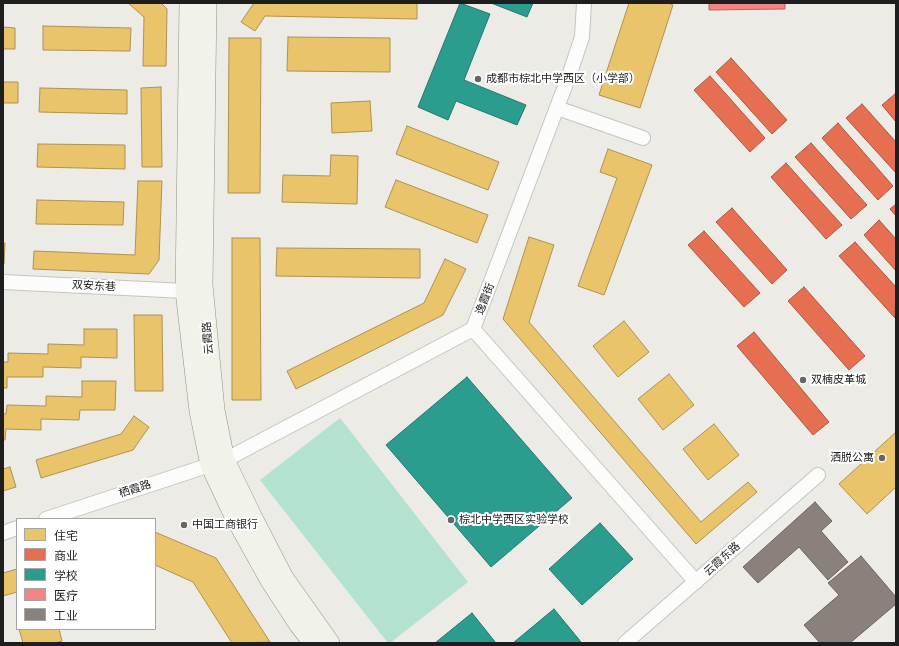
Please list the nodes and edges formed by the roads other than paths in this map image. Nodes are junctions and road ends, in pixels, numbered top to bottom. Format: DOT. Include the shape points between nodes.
graph roads {
  1 [pos="189,3"];
  2 [pos="207,3"];
  3 [pos="584,3"];
  4 [pos="557,108"];
  5 [pos="643,138"];
  6 [pos="3,282"];
  7 [pos="185,291"];
  8 [pos="473,329"];
  9 [pos="217,462"];
  10 [pos="818,475"];
  11 [pos="49,518"];
  12 [pos="16,528"];
  13 [pos="3,533"];
  14 [pos="696,582"];
  15 [pos="313,643"];
  16 [pos="330,643"];
  17 [pos="624,643"];
  1 -- 7 [label="street"];
  2 -- 9 [label="street, 云霞路" via="203,285 215,410"];
  3 -- 4 [label="street, 逸霞街" via="582,37"];
  4 -- 5 [label="street"];
  4 -- 8 [label="street, 逸霞街"];
  6 -- 7 [label="street, 双安东巷"];
  7 -- 9 [label="street" via="199,411"];
  8 -- 9 [label="street, 逸霞街"];
  8 -- 14 [label="street"];
  9 -- 11 [label="street, 栖霞路"];
  9 -- 15 [label="street" via="234,516 269,579"];
  9 -- 16 [label="street, 云霞路" via="284,578"];
  10 -- 14 [label="street, 云霞东路"];
  12 -- 13 [label="street"];
  14 -- 17 [label="street, 云霞东路"];
}
